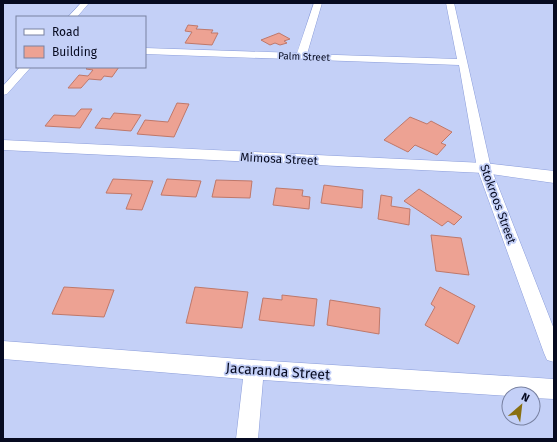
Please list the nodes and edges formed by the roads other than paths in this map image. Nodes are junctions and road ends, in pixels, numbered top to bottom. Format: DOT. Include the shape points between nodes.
graph roads {
  1 [pos="85,3"];
  2 [pos="318,3"];
  3 [pos="450,3"];
  4 [pos="73,16"];
  5 [pos="146,51"];
  6 [pos="301,56"];
  7 [pos="464,62"];
  8 [pos="25,68"];
  9 [pos="3,92"];
  10 [pos="3,145"];
  11 [pos="484,168"];
  12 [pos="554,177"];
  13 [pos="3,350"];
  14 [pos="554,353"];
  15 [pos="254,370"];
  16 [pos="554,389"];
  17 [pos="247,439"];
  1 -- 4 [label="street"];
  2 -- 6 [label="street"];
  3 -- 7 [label="street, Stokroos Street"];
  5 -- 6 [label="street, Palm Street"];
  6 -- 7 [label="street, Palm Street"];
  7 -- 11 [label="street, Stokroos Street"];
  8 -- 9 [label="street"];
  10 -- 11 [label="street, Mimosa Street"];
  11 -- 12 [label="street, Mimosa Street"];
  11 -- 14 [label="street, Stokroos Street"];
  13 -- 15 [label="street, Jacaranda Street"];
  15 -- 16 [label="street, Jacaranda Street"];
  15 -- 17 [label="street"];
}
